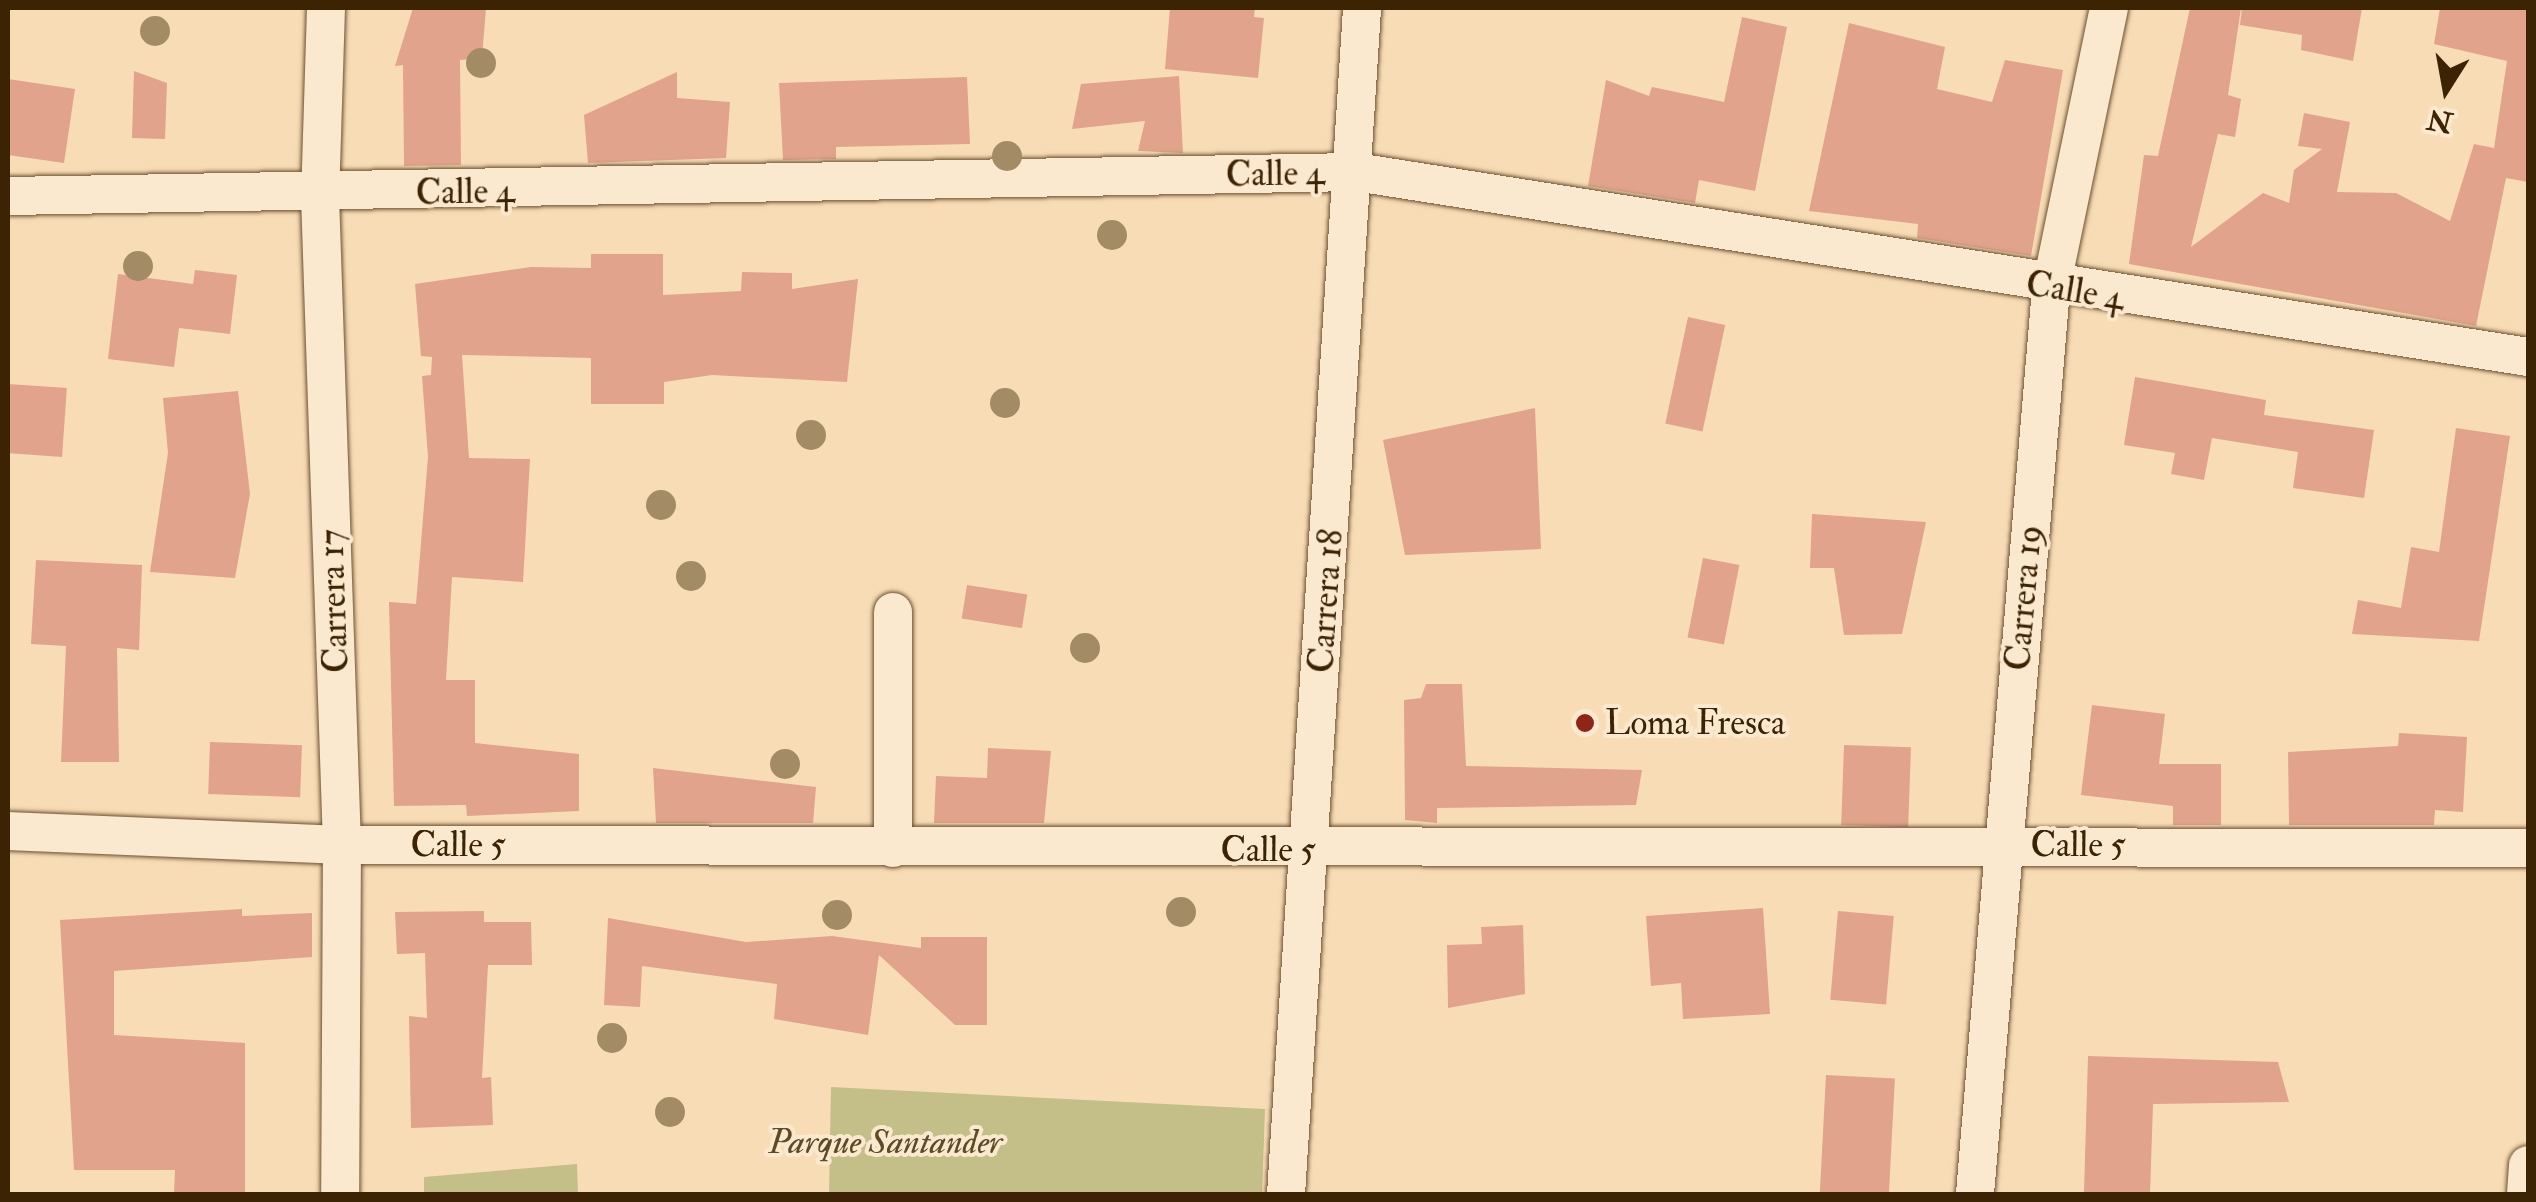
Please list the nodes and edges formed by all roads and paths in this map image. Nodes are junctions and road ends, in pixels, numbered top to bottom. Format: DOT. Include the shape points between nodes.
graph roads {
  1 [pos="326,8"];
  2 [pos="1362,8"];
  3 [pos="2110,8"];
  4 [pos="1356,172"];
  5 [pos="8,196"];
  6 [pos="320,196"];
  7 [pos="2051,288"];
  8 [pos="2528,356"];
  9 [pos="892,612"];
  10 [pos="8,831"];
  11 [pos="342,844"];
  12 [pos="2003,844"];
  13 [pos="893,848"];
  14 [pos="2528,848"];
  15 [pos="1309,850"];
  16 [pos="2528,1165"];
  17 [pos="340,1194"];
  18 [pos="1286,1194"];
  19 [pos="1976,1194"];
  20 [pos="2526,1194"];
  1 -- 6 [label="street, Carrera 17"];
  2 -- 4 [label="street, Carrera 18"];
  3 -- 7 [label="street, Carrera 19"];
  4 -- 6 [label="street, Calle 4"];
  4 -- 7 [label="street, Calle 4"];
  4 -- 15 [label="street, Carrera 18"];
  5 -- 6 [label="street, Calle 4"];
  6 -- 11 [label="street, Carrera 17"];
  7 -- 8 [label="street, Calle 4"];
  7 -- 12 [label="street, Carrera 19"];
  9 -- 13 [label="street"];
  10 -- 11 [label="street, Calle 5"];
  11 -- 13 [label="street, Calle 5"];
  11 -- 17 [label="street, Carrera 17"];
  12 -- 14 [label="street, Calle 5"];
  12 -- 15 [label="street, Calle 5"];
  12 -- 19 [label="street, Carrera 19"];
  13 -- 15 [label="street, Calle 5"];
  15 -- 18 [label="street, Carrera 18"];
  16 -- 20 [label="street"];
}
